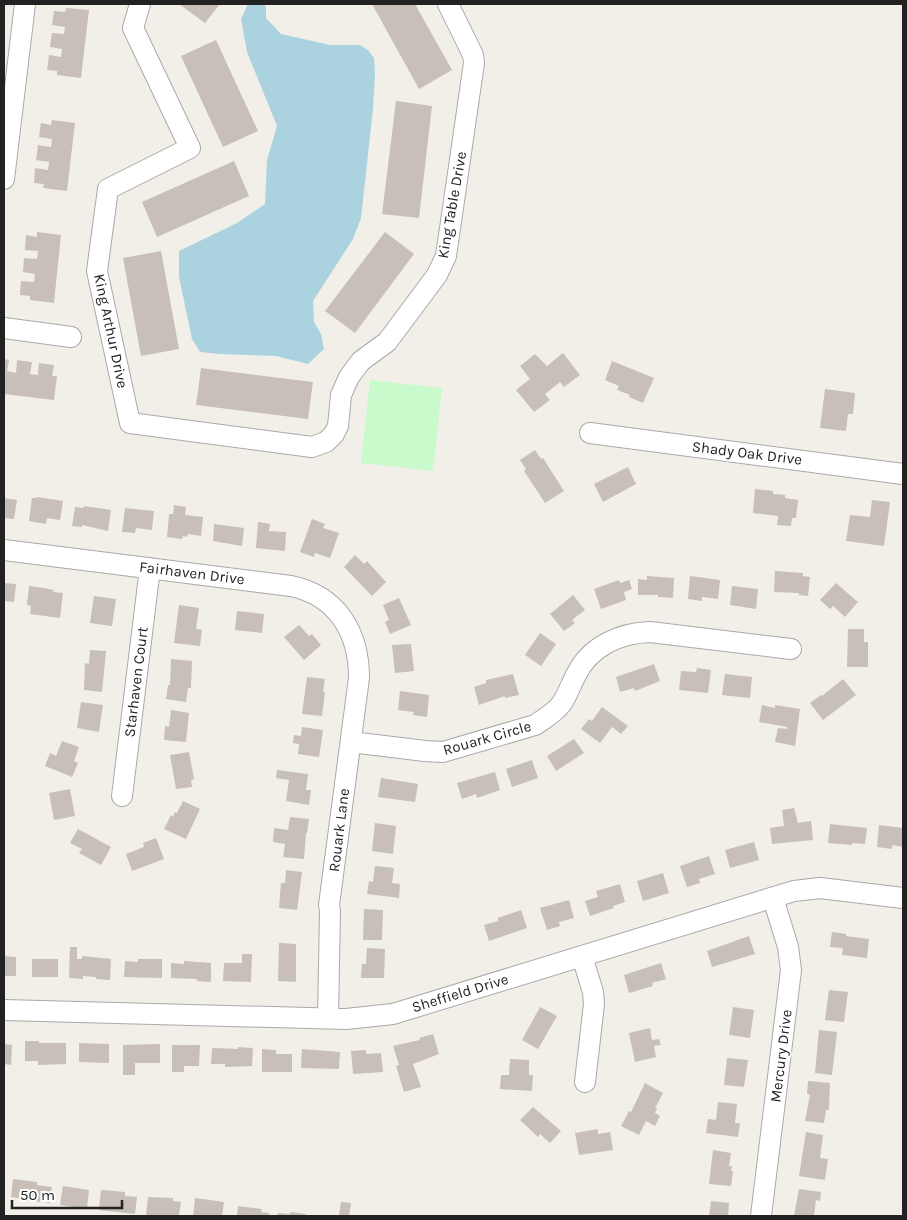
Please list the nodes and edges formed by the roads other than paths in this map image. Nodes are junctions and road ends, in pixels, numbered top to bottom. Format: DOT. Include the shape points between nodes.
graph roads {
  1 [pos="25,4"];
  2 [pos="140,4"];
  3 [pos="448,4"];
  4 [pos="8,107"];
  5 [pos="4,179"];
  6 [pos="4,328"];
  7 [pos="71,337"];
  8 [pos="349,377"];
  9 [pos="590,433"];
  10 [pos="903,474"];
  11 [pos="4,550"];
  12 [pos="150,568"];
  13 [pos="355,643"];
  14 [pos="791,649"];
  15 [pos="350,742"];
  16 [pos="122,796"];
  17 [pos="773,898"];
  18 [pos="903,898"];
  19 [pos="582,956"];
  20 [pos="4,1010"];
  21 [pos="328,1018"];
  22 [pos="584,1082"];
  23 [pos="761,1216"];
  1 -- 4 [label="street"];
  2 -- 8 [label="street, King Arthur Drive" via="134,28 190,148 108,189 96,271 130,423 312,447 326,442 336,432 341,395"];
  3 -- 8 [label="street, King Table Drive" via="474,63 446,256 437,275 387,342 366,357"];
  4 -- 5 [label="street"];
  6 -- 7 [label="street"];
  9 -- 10 [label="street, Shady Oak Drive"];
  11 -- 12 [label="street, Fairhaven Drive"];
  12 -- 13 [label="street, Fairhaven Drive" via="297,587 314,594 333,608"];
  12 -- 16 [label="street, Starhaven Court"];
  13 -- 15 [label="street, Rouark Lane" via="359,678"];
  14 -- 15 [label="street, Rouark Circle" via="650,632 630,634 604,644 588,658 561,704 535,725 443,752"];
  15 -- 21 [label="street, Rouark Lane" via="329,905"];
  17 -- 18 [label="street, Sheffield Drive" via="815,888"];
  17 -- 19 [label="street, Sheffield Drive"];
  17 -- 23 [label="street, Mercury Drive" via="788,947 791,970"];
  19 -- 21 [label="street, Sheffield Drive" via="393,1014"];
  19 -- 22 [label="street" via="594,1004"];
  20 -- 21 [label="street, Sheffield Drive"];
}
